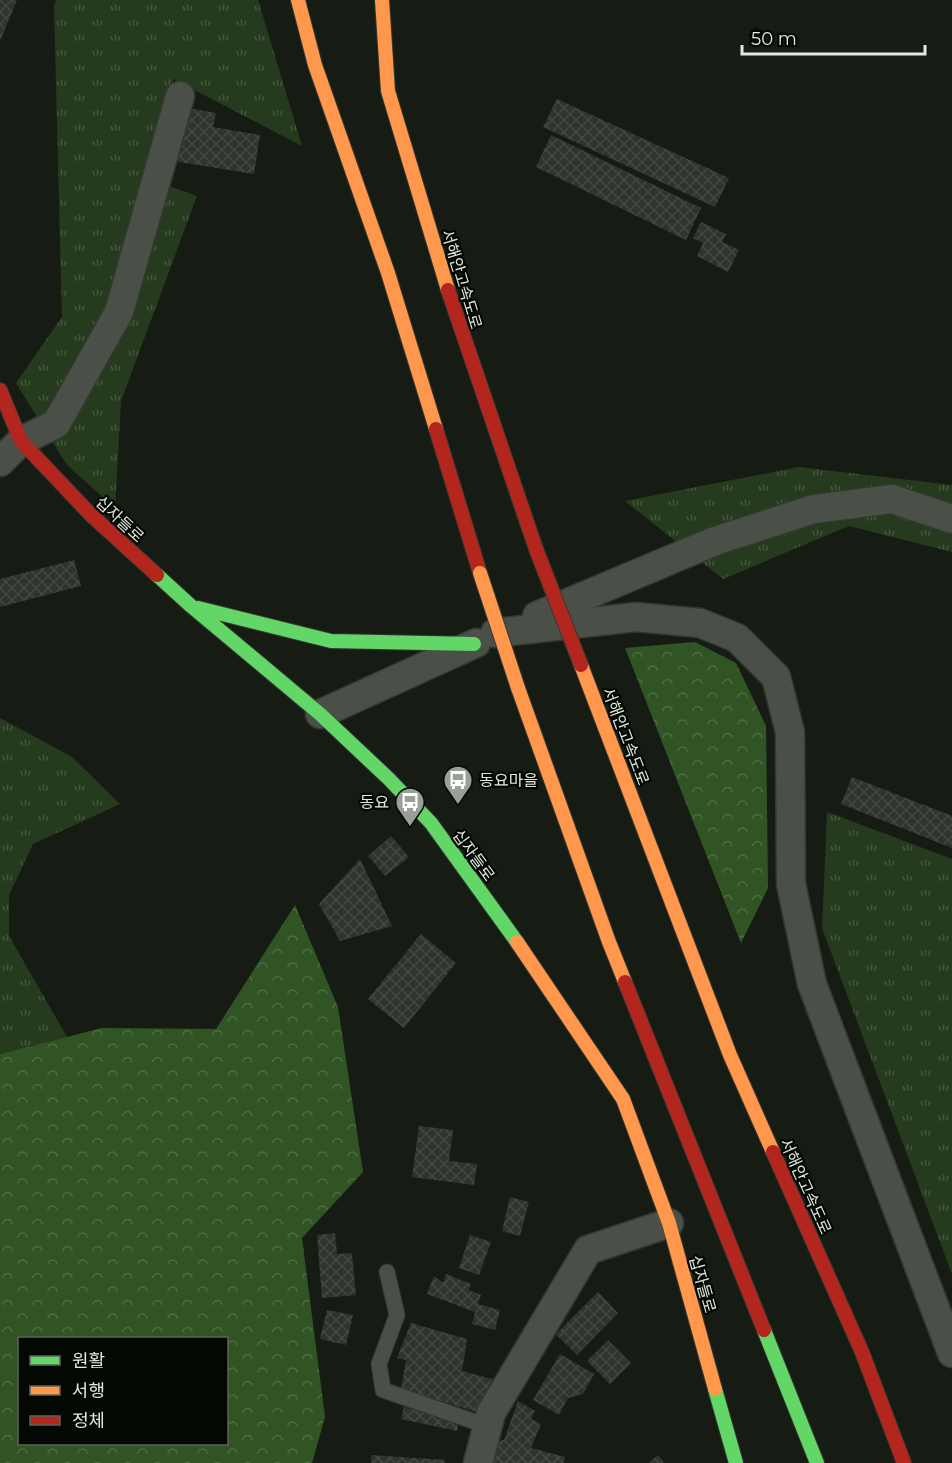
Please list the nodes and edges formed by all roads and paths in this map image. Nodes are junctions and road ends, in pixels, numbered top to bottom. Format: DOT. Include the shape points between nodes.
graph roads {
  1 [pos="290,0"];
  2 [pos="298,0"];
  3 [pos="382,0"];
  4 [pos="315,64"];
  5 [pos="180,96"];
  6 [pos="0,390"];
  7 [pos="21,441"];
  8 [pos="0,462"];
  9 [pos="952,519"];
  10 [pos="191,606"];
  11 [pos="485,639"];
  12 [pos="320,714"];
  13 [pos="669,1223"];
  14 [pos="387,1272"];
  15 [pos="952,1353"];
  16 [pos="487,1426"];
  17 [pos="478,1463"];
  18 [pos="736,1463"];
  19 [pos="817,1463"];
  20 [pos="904,1463"];
  1 -- 4 [label="main road"];
  2 -- 4 [label="main road"];
  3 -- 20 [label="main road, 서해안고속도로, bridge" via="388,92 451,302 536,549 730,1055 862,1352"];
  4 -- 19 [label="main road, bridge" via="388,273 518,688 609,942"];
  5 -- 7 [label="street" via="119,312 56,424"];
  6 -- 7 [label="main road, 십자들로"];
  7 -- 8 [label="street"];
  7 -- 10 [label="main road, 십자들로" via="91,515"];
  9 -- 11 [label="street" via="892,499 814,509 715,541"];
  10 -- 11 [label="main road" via="332,641"];
  10 -- 12 [label="main road, 십자들로"];
  11 -- 12 [label="street"];
  11 -- 15 [label="street" via="636,617 700,623 736,638 776,677 790,732 791,884 812,984"];
  12 -- 13 [label="main road, 십자들로" via="431,823 520,947 623,1099"];
  13 -- 16 [label="street" via="588,1250 491,1413"];
  13 -- 18 [label="main road, 십자들로"];
  14 -- 16 [label="lane" via="397,1315 379,1364 383,1390"];
  16 -- 17 [label="street"];
}
